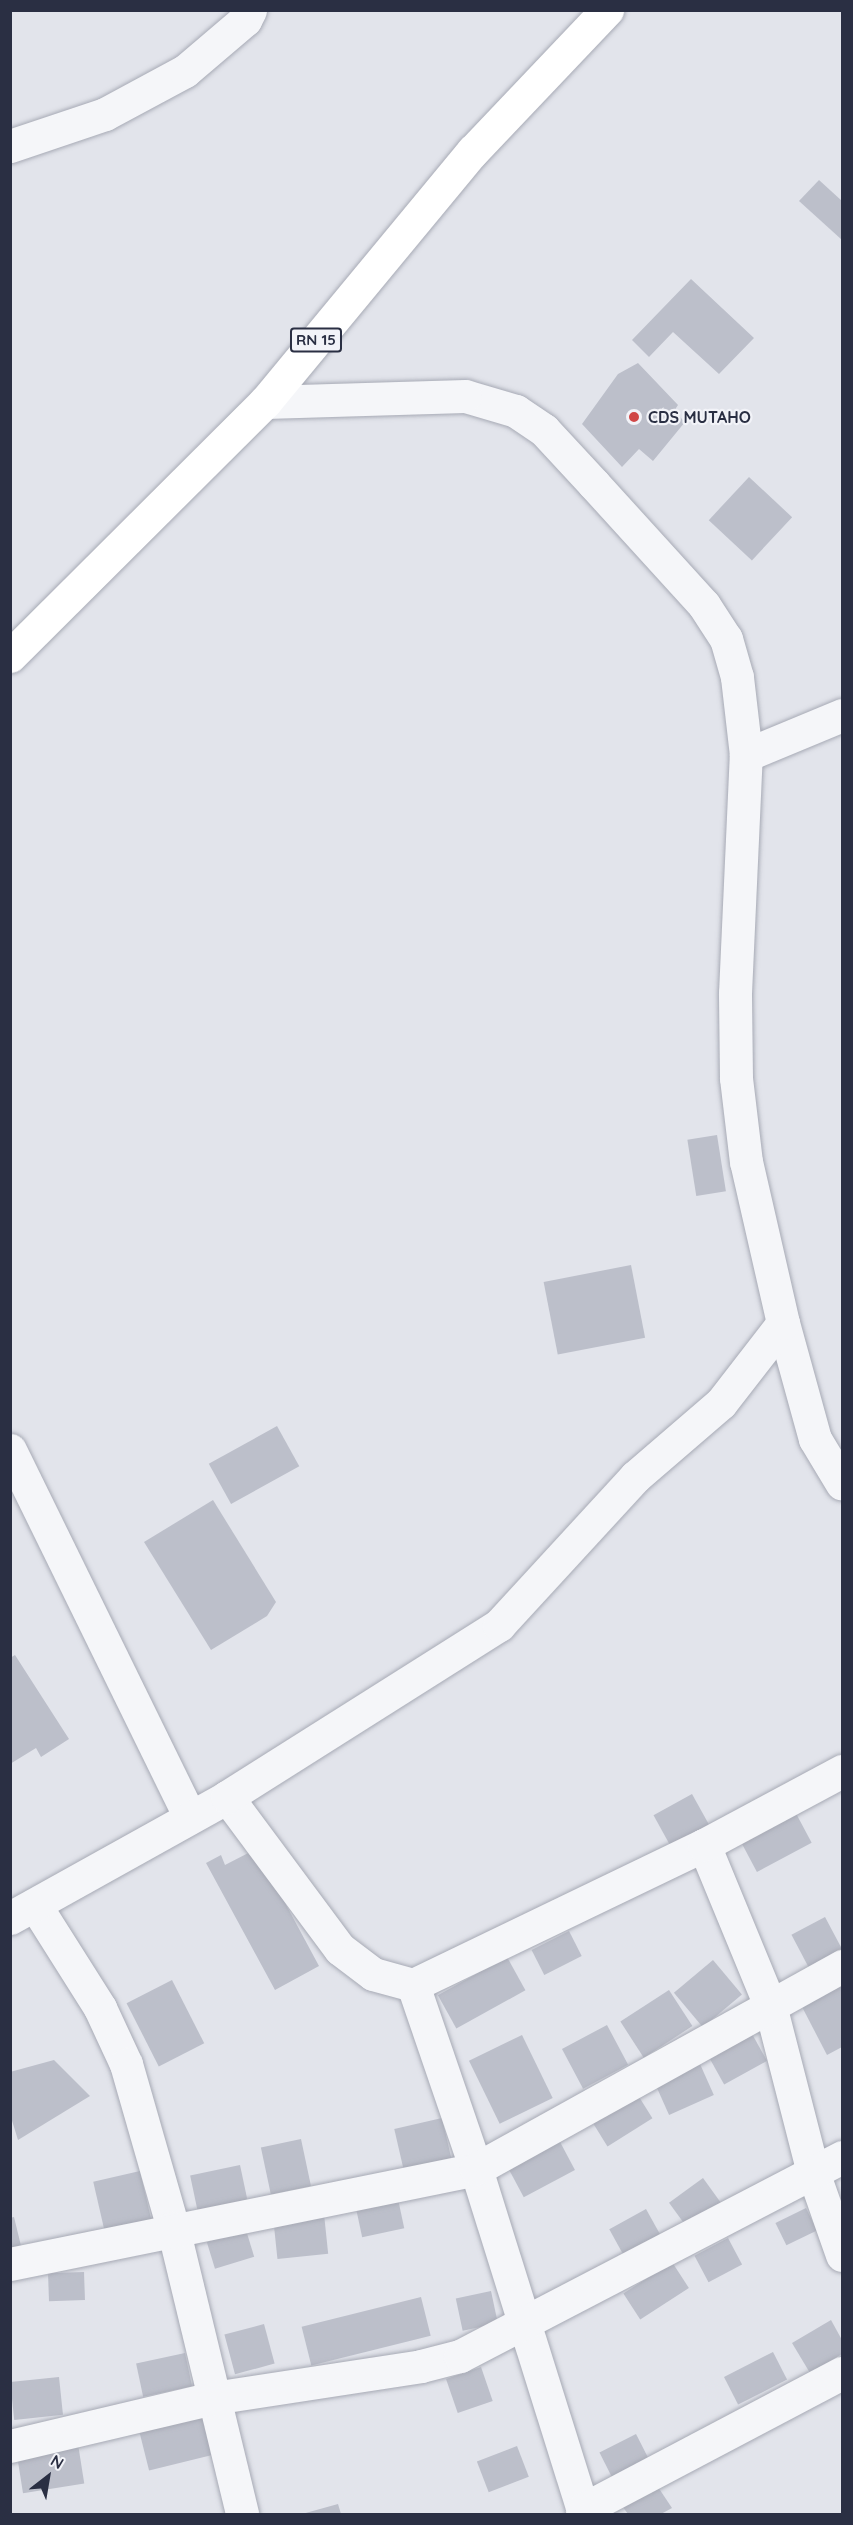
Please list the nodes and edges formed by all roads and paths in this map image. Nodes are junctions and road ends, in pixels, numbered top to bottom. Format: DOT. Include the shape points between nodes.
graph roads {
  1 [pos="250,10"];
  2 [pos="607,10"];
  3 [pos="10,147"];
  4 [pos="265,402"];
  5 [pos="10,656"];
  6 [pos="843,715"];
  7 [pos="746,755"];
  8 [pos="783,1323"];
  9 [pos="10,1450"];
  10 [pos="843,1484"];
  11 [pos="843,1771"];
  12 [pos="227,1797"];
  13 [pos="190,1817"];
  14 [pos="704,1845"];
  15 [pos="23,1911"];
  16 [pos="843,1966"];
  17 [pos="413,1985"];
  18 [pos="770,2005"];
  19 [pos="843,2157"];
  20 [pos="476,2169"];
  21 [pos="813,2172"];
  22 [pos="173,2228"];
  23 [pos="843,2254"];
  24 [pos="10,2264"];
  25 [pos="522,2322"];
  26 [pos="843,2373"];
  27 [pos="213,2398"];
  28 [pos="10,2446"];
  29 [pos="583,2512"];
  30 [pos="242,2514"];
  1 -- 3 [label="street" via="245,20 185,71 105,114"];
  2 -- 4 [label="main road, RN 15" via="473,151"];
  4 -- 5 [label="main road, RN 15"];
  4 -- 7 [label="street" via="465,396 516,411 544,430 704,605 726,639 738,677"];
  6 -- 7 [label="street"];
  7 -- 8 [label="street" via="735,993 736,1078 746,1162"];
  8 -- 10 [label="street" via="815,1439"];
  8 -- 12 [label="street" via="721,1403 635,1477 499,1625"];
  9 -- 13 [label="street"];
  11 -- 14 [label="street"];
  12 -- 13 [label="street"];
  12 -- 17 [label="street" via="340,1949 373,1974"];
  13 -- 15 [label="street"];
  14 -- 17 [label="street"];
  14 -- 18 [label="street"];
  15 -- 22 [label="street" via="100,2008 126,2064"];
  16 -- 18 [label="street"];
  17 -- 20 [label="street"];
  18 -- 20 [label="street"];
  18 -- 21 [label="street"];
  19 -- 21 [label="street"];
  20 -- 22 [label="street"];
  20 -- 25 [label="street"];
  21 -- 23 [label="street"];
  21 -- 25 [label="street"];
  22 -- 24 [label="street"];
  22 -- 27 [label="street"];
  25 -- 27 [label="street" via="460,2356 421,2366"];
  25 -- 29 [label="street"];
  26 -- 29 [label="street"];
  27 -- 28 [label="street"];
  27 -- 30 [label="street"];
}
